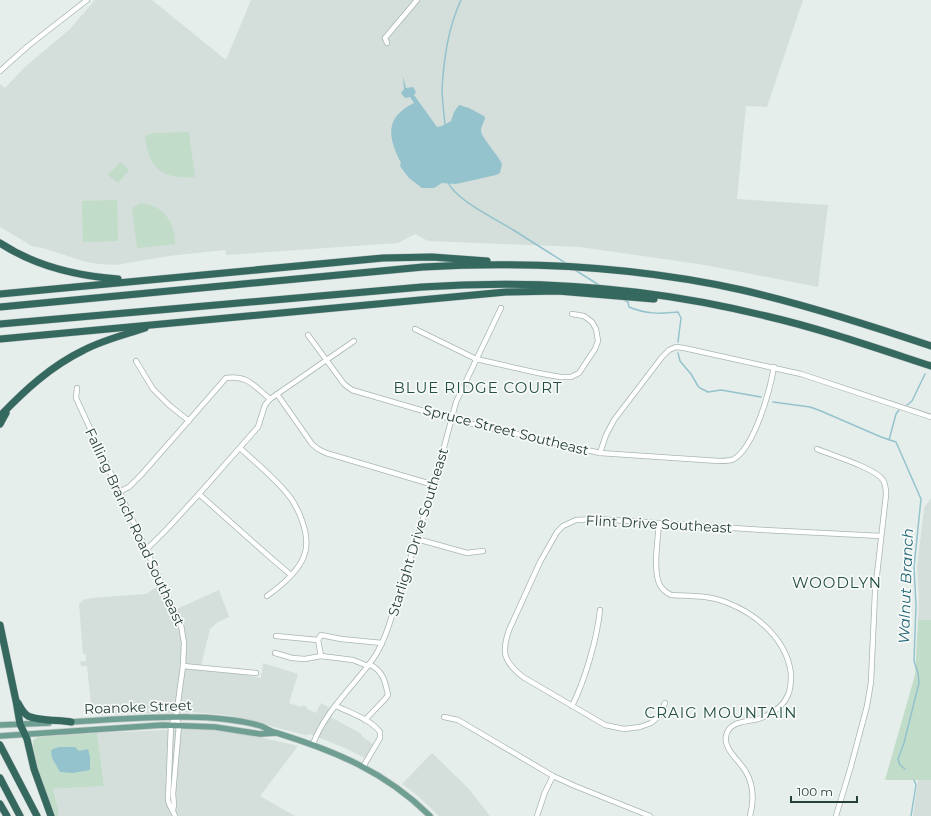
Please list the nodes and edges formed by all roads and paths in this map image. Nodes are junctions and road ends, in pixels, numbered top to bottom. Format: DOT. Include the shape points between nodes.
graph roads {
  1 [pos="87,0"];
  2 [pos="417,0"];
  3 [pos="387,43"];
  4 [pos="0,70"];
  5 [pos="0,244"];
  6 [pos="521,264"];
  7 [pos="142,280"];
  8 [pos="0,294"];
  9 [pos="706,303"];
  10 [pos="0,307"];
  11 [pos="501,308"];
  12 [pos="572,314"];
  13 [pos="0,324"];
  14 [pos="157,324"];
  15 [pos="415,329"];
  16 [pos="308,335"];
  17 [pos="0,339"];
  18 [pos="354,341"];
  19 [pos="931,346"];
  20 [pos="476,358"];
  21 [pos="326,360"];
  22 [pos="136,361"];
  23 [pos="931,366"];
  24 [pos="774,367"];
  25 [pos="77,388"];
  26 [pos="277,394"];
  27 [pos="270,400"];
  28 [pos="14,402"];
  29 [pos="0,416"];
  30 [pos="931,417"];
  31 [pos="451,419"];
  32 [pos="188,422"];
  33 [pos="0,424"];
  34 [pos="240,448"];
  35 [pos="817,449"];
  36 [pos="600,453"];
  37 [pos="434,485"];
  38 [pos="119,492"];
  39 [pos="199,494"];
  40 [pos="659,523"];
  41 [pos="881,536"];
  42 [pos="417,539"];
  43 [pos="146,550"];
  44 [pos="483,551"];
  45 [pos="291,575"];
  46 [pos="267,596"];
  47 [pos="600,610"];
  48 [pos="0,625"];
  49 [pos="276,636"];
  50 [pos="0,637"];
  51 [pos="318,640"];
  52 [pos="382,643"];
  53 [pos="6,649"];
  54 [pos="275,653"];
  55 [pos="321,656"];
  56 [pos="368,665"];
  57 [pos="183,666"];
  58 [pos="256,673"];
  59 [pos="16,701"];
  60 [pos="665,704"];
  61 [pos="336,706"];
  62 [pos="572,706"];
  63 [pos="176,717"];
  64 [pos="444,717"];
  65 [pos="365,720"];
  66 [pos="71,722"];
  67 [pos="20,724"];
  68 [pos="0,725"];
  69 [pos="171,725"];
  70 [pos="178,725"];
  71 [pos="275,733"];
  72 [pos="24,734"];
  73 [pos="0,736"];
  74 [pos="313,744"];
  75 [pos="0,746"];
  76 [pos="363,767"];
  77 [pos="553,776"];
  78 [pos="0,778"];
  79 [pos="0,804"];
  80 [pos="173,810"];
  81 [pos="7,816"];
  82 [pos="20,816"];
  83 [pos="36,816"];
  84 [pos="51,816"];
  85 [pos="174,816"];
  86 [pos="430,816"];
  87 [pos="537,816"];
  88 [pos="650,816"];
  89 [pos="750,816"];
  90 [pos="836,816"];
  1 -- 4 [label="street"];
  2 -- 3 [label="street" via="385,38"];
  5 -- 7 [label="highway" via="32,260 58,269 91,277"];
  6 -- 7 [label="highway" via="455,258 383,258"];
  6 -- 10 [label="highway" via="400,269"];
  6 -- 19 [label="highway" via="637,273 733,288 817,309"];
  7 -- 8 [label="highway"];
  9 -- 13 [label="highway" via="599,288 537,284 463,284"];
  9 -- 14 [label="highway" via="529,290"];
  9 -- 23 [label="highway" via="807,326"];
  11 -- 20 [label="street, Starlight Drive Southeast"];
  12 -- 20 [label="street" via="584,316 592,322 598,340 579,373 571,377 538,373"];
  14 -- 17 [label="highway"];
  14 -- 28 [label="highway" via="84,350 41,377"];
  15 -- 20 [label="street"];
  16 -- 21 [label="street, Spruce Street Southeast"];
  18 -- 21 [label="street"];
  20 -- 31 [label="street, Starlight Drive Southeast"];
  21 -- 26 [label="street"];
  21 -- 31 [label="street, Spruce Street Southeast" via="344,384 352,390"];
  22 -- 32 [label="street" via="153,389"];
  24 -- 30 [label="street"];
  24 -- 36 [label="street" via="684,348 676,347 669,350 614,420"];
  24 -- 36 [label="street, Spruce Street Southeast" via="762,414 744,450 733,460"];
  25 -- 38 [label="street, Falling Branch Road Southeast" via="76,398"];
  26 -- 27 [label="street"];
  26 -- 37 [label="street" via="312,444 326,454"];
  27 -- 32 [label="street" via="248,380 237,376 226,378"];
  27 -- 34 [label="street" via="265,405 258,427"];
  28 -- 29 [label="highway"];
  28 -- 33 [label="highway"];
  31 -- 36 [label="street, Spruce Street Southeast"];
  31 -- 37 [label="street, Starlight Drive Southeast"];
  32 -- 38 [label="street" via="129,487"];
  34 -- 39 [label="street"];
  34 -- 45 [label="street" via="286,491 299,512 307,545 300,566"];
  35 -- 41 [label="street" via="868,469 883,480 886,495"];
  37 -- 42 [label="street, Starlight Drive Southeast"];
  38 -- 43 [label="street, Falling Branch Road Southeast"];
  39 -- 43 [label="street"];
  39 -- 45 [label="street"];
  40 -- 41 [label="street, Flint Drive Southeast"];
  40 -- 62 [label="street, Flint Drive Southeast" via="576,520 557,532 540,562 509,630 504,652 513,669 524,678"];
  40 -- 89 [label="street" via="657,576 661,587 671,595 716,599 753,616 777,639 790,666 788,696 775,710 758,719 735,724 726,736 726,743 746,771 752,788"];
  41 -- 90 [label="street" via="874,598 869,695"];
  42 -- 44 [label="street" via="468,553"];
  42 -- 52 [label="street, Starlight Drive Southeast"];
  43 -- 57 [label="street, Falling Branch Road Southeast" via="181,625 184,644"];
  45 -- 46 [label="street"];
  47 -- 62 [label="street" via="584,675"];
  48 -- 53 [label="highway"];
  49 -- 51 [label="street"];
  50 -- 53 [label="highway"];
  51 -- 52 [label="street" via="321,635"];
  51 -- 55 [label="street"];
  52 -- 56 [label="street, Starlight Drive Southeast"];
  53 -- 59 [label="highway"];
  54 -- 55 [label="street" via="305,659"];
  55 -- 56 [label="street" via="353,660"];
  56 -- 61 [label="street, Starlight Drive Southeast"];
  56 -- 65 [label="street" via="382,672 388,695"];
  57 -- 58 [label="street"];
  57 -- 63 [label="street, Falling Branch Road Southeast"];
  59 -- 66 [label="highway" via="29,716"];
  59 -- 67 [label="highway"];
  60 -- 62 [label="street, Flint Drive Southeast" via="659,716 651,723 624,729 605,725"];
  61 -- 65 [label="street"];
  61 -- 74 [label="street, Starlight Drive Southeast" via="323,723"];
  63 -- 66 [label="main road, Roanoke Street"];
  63 -- 69 [label="street"];
  63 -- 70 [label="street"];
  63 -- 71 [label="main road, Roanoke Street" via="247,723"];
  64 -- 77 [label="street" via="458,720"];
  65 -- 76 [label="street" via="377,728 380,738"];
  66 -- 67 [label="main road, Roanoke Street"];
  67 -- 68 [label="main road, Roanoke Street"];
  67 -- 72 [label="highway"];
  69 -- 70 [label="main road, Roanoke Street"];
  69 -- 72 [label="main road, Roanoke Street"];
  69 -- 80 [label="street" via="168,800"];
  70 -- 71 [label="main road, Roanoke Street" via="260,734"];
  70 -- 80 [label="street"];
  71 -- 74 [label="main road, Roanoke Street"];
  72 -- 73 [label="main road, Roanoke Street"];
  72 -- 84 [label="highway"];
  74 -- 76 [label="main road, Roanoke Street"];
  75 -- 83 [label="highway"];
  76 -- 86 [label="main road, Roanoke Street" via="399,790"];
  77 -- 87 [label="street"];
  77 -- 88 [label="street"];
  78 -- 82 [label="highway"];
  79 -- 81 [label="highway"];
  80 -- 85 [label="street"];
}
